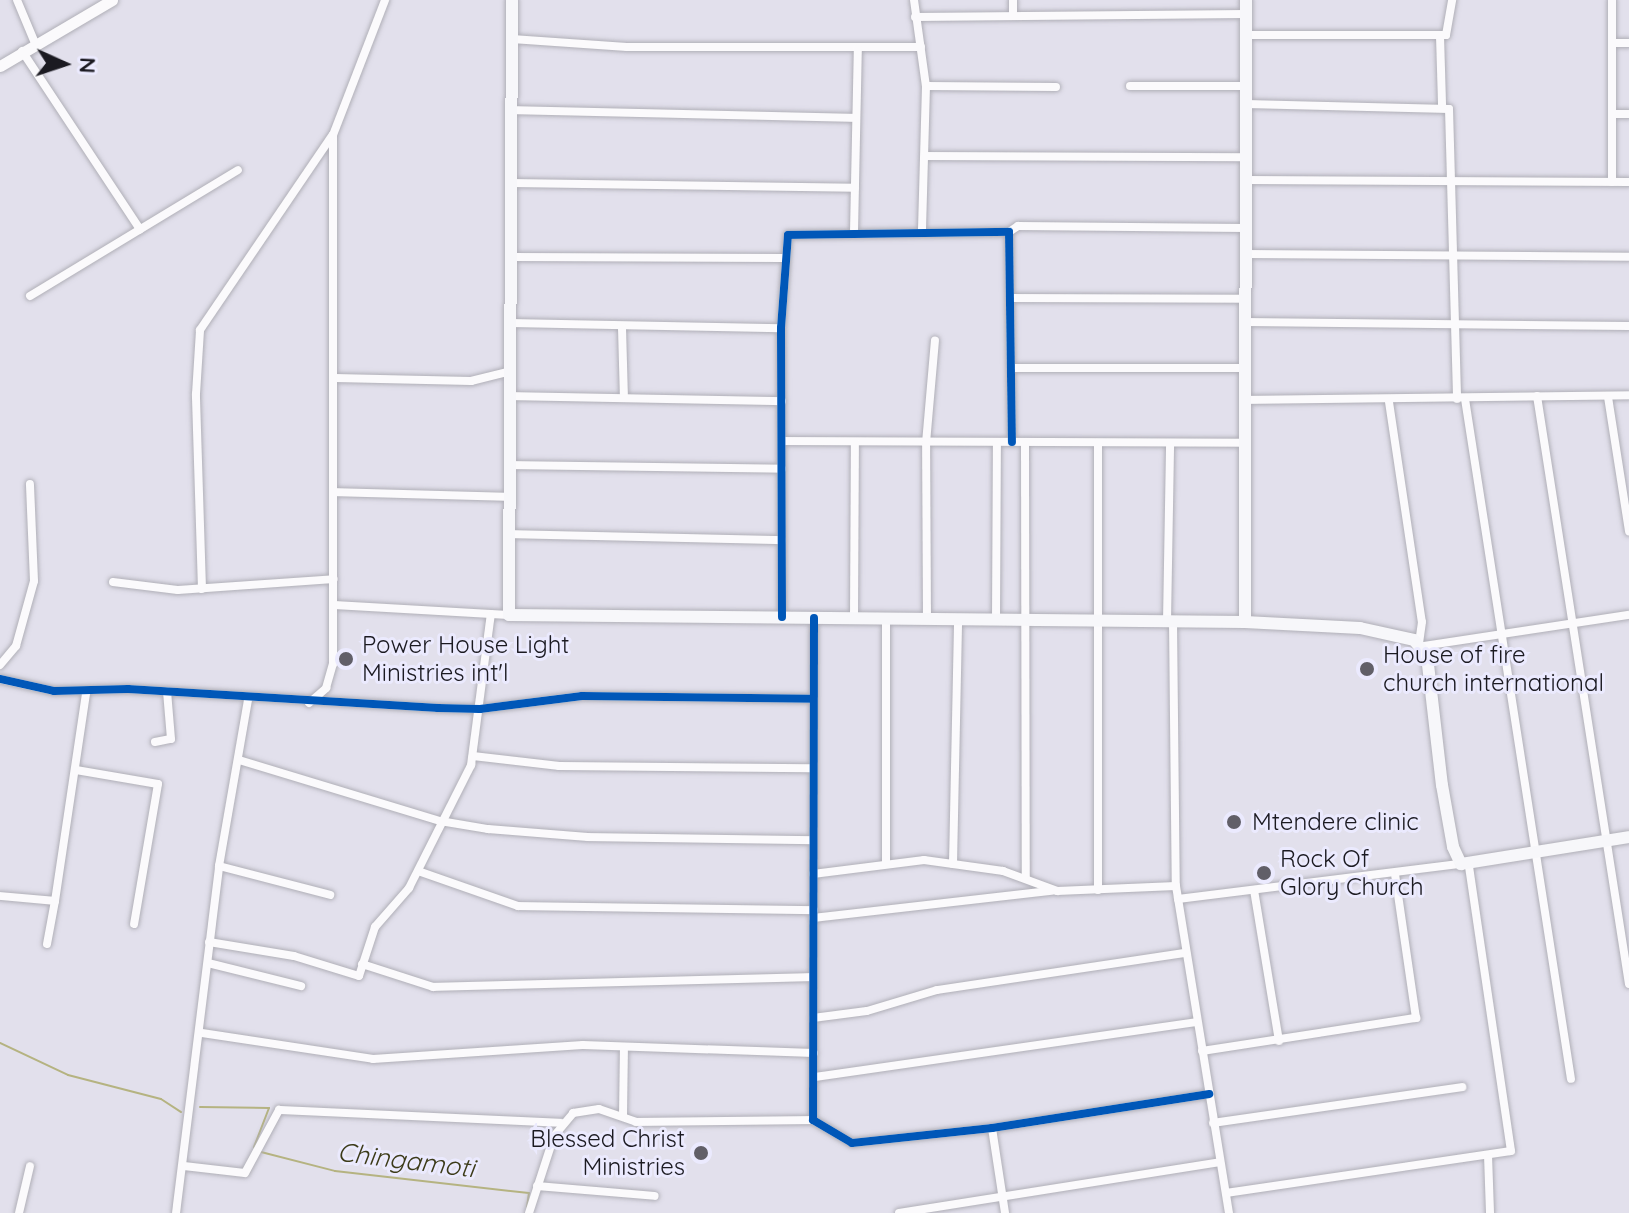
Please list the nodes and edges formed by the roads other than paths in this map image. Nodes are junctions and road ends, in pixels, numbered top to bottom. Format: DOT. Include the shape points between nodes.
graph roads {
  1 [pos="17,0"];
  2 [pos="112,0"];
  3 [pos="385,0"];
  4 [pos="512,0"];
  5 [pos="914,0"];
  6 [pos="1013,0"];
  7 [pos="1246,0"];
  8 [pos="1452,0"];
  9 [pos="1612,0"];
  10 [pos="1246,14"];
  11 [pos="1013,15"];
  12 [pos="915,17"];
  13 [pos="1246,35"];
  14 [pos="1440,36"];
  15 [pos="512,39"];
  16 [pos="35,43"];
  17 [pos="1612,43"];
  18 [pos="1629,43"];
  19 [pos="921,47"];
  20 [pos="858,48"];
  21 [pos="22,51"];
  22 [pos="0,66"];
  23 [pos="926,86"];
  24 [pos="1130,86"];
  25 [pos="1246,86"];
  26 [pos="1056,87"];
  27 [pos="1246,104"];
  28 [pos="1442,105"];
  29 [pos="511,110"];
  30 [pos="1612,114"];
  31 [pos="1629,114"];
  32 [pos="856,118"];
  33 [pos="333,135"];
  34 [pos="925,156"];
  35 [pos="1245,157"];
  36 [pos="238,170"];
  37 [pos="1245,180"];
  38 [pos="1454,180"];
  39 [pos="1612,182"];
  40 [pos="1629,182"];
  41 [pos="511,183"];
  42 [pos="855,188"];
  43 [pos="1245,228"];
  44 [pos="140,229"];
  45 [pos="854,232"];
  46 [pos="922,232"];
  47 [pos="1009,232"];
  48 [pos="1245,254"];
  49 [pos="1454,256"];
  50 [pos="511,257"];
  51 [pos="1629,257"];
  52 [pos="783,258"];
  53 [pos="30,296"];
  54 [pos="1010,298"];
  55 [pos="1245,299"];
  56 [pos="1245,322"];
  57 [pos="510,323"];
  58 [pos="1454,325"];
  59 [pos="1629,326"];
  60 [pos="622,328"];
  61 [pos="781,328"];
  62 [pos="935,340"];
  63 [pos="1011,368"];
  64 [pos="1244,368"];
  65 [pos="511,371"];
  66 [pos="335,378"];
  67 [pos="1629,395"];
  68 [pos="510,396"];
  69 [pos="1537,396"];
  70 [pos="1608,397"];
  71 [pos="624,398"];
  72 [pos="1461,399"];
  73 [pos="1244,400"];
  74 [pos="782,401"];
  75 [pos="1389,402"];
  76 [pos="782,441"];
  77 [pos="855,442"];
  78 [pos="1012,442"];
  79 [pos="1025,442"];
  80 [pos="926,443"];
  81 [pos="997,443"];
  82 [pos="1098,443"];
  83 [pos="1170,443"];
  84 [pos="1244,443"];
  85 [pos="510,465"];
  86 [pos="782,469"];
  87 [pos="30,484"];
  88 [pos="334,492"];
  89 [pos="510,497"];
  90 [pos="1629,531"];
  91 [pos="509,534"];
  92 [pos="782,540"];
  93 [pos="334,579"];
  94 [pos="113,582"];
  95 [pos="202,589"];
  96 [pos="334,605"];
  97 [pos="491,614"];
  98 [pos="509,615"];
  99 [pos="1629,615"];
  100 [pos="782,617"];
  101 [pos="814,618"];
  102 [pos="854,618"];
  103 [pos="886,618"];
  104 [pos="927,619"];
  105 [pos="958,619"];
  106 [pos="996,619"];
  107 [pos="1028,620"];
  108 [pos="1096,621"];
  109 [pos="1170,621"];
  110 [pos="1245,622"];
  111 [pos="1572,624"];
  112 [pos="1503,635"];
  113 [pos="1421,644"];
  114 [pos="0,665"];
  115 [pos="0,679"];
  116 [pos="167,691"];
  117 [pos="86,693"];
  118 [pos="812,699"];
  119 [pos="248,700"];
  120 [pos="309,703"];
  121 [pos="480,709"];
  122 [pos="155,742"];
  123 [pos="473,756"];
  124 [pos="239,760"];
  125 [pos="810,768"];
  126 [pos="76,770"];
  127 [pos="440,821"];
  128 [pos="1629,837"];
  129 [pos="812,840"];
  130 [pos="1605,841"];
  131 [pos="1537,853"];
  132 [pos="886,864"];
  133 [pos="953,864"];
  134 [pos="1465,865"];
  135 [pos="219,866"];
  136 [pos="418,871"];
  137 [pos="813,874"];
  138 [pos="1395,874"];
  139 [pos="1026,878"];
  140 [pos="1176,886"];
  141 [pos="1098,890"];
  142 [pos="1254,890"];
  143 [pos="1053,891"];
  144 [pos="330,895"];
  145 [pos="0,896"];
  146 [pos="1178,899"];
  147 [pos="55,901"];
  148 [pos="814,914"];
  149 [pos="134,924"];
  150 [pos="209,942"];
  151 [pos="47,944"];
  152 [pos="1185,953"];
  153 [pos="208,963"];
  154 [pos="362,964"];
  155 [pos="811,977"];
  156 [pos="1629,984"];
  157 [pos="301,986"];
  158 [pos="813,1018"];
  159 [pos="1196,1022"];
  160 [pos="202,1033"];
  161 [pos="1279,1041"];
  162 [pos="624,1047"];
  163 [pos="1202,1051"];
  164 [pos="814,1053"];
  165 [pos="815,1077"];
  166 [pos="1571,1079"];
  167 [pos="1462,1087"];
  168 [pos="1209,1094"];
  169 [pos="623,1116"];
  170 [pos="813,1120"];
  171 [pos="561,1123"];
  172 [pos="1213,1123"];
  173 [pos="992,1128"];
  174 [pos="1488,1155"];
  175 [pos="1220,1162"];
  176 [pos="30,1166"];
  177 [pos="184,1166"];
  178 [pos="537,1186"];
  179 [pos="1226,1193"];
  180 [pos="1002,1195"];
  181 [pos="655,1196"];
  182 [pos="19,1213"];
  183 [pos="176,1213"];
  184 [pos="529,1213"];
  185 [pos="899,1213"];
  186 [pos="1005,1213"];
  187 [pos="1229,1213"];
  188 [pos="1490,1213"];
  1 -- 16 [label="street"];
  2 -- 16 [label="street"];
  3 -- 33 [label="street"];
  4 -- 15 [label="main road"];
  5 -- 12 [label="street"];
  6 -- 11 [label="street"];
  7 -- 10 [label="main road"];
  8 -- 14 [label="street" via="1448,30"];
  9 -- 17 [label="street"];
  10 -- 11 [label="street"];
  10 -- 13 [label="main road"];
  11 -- 12 [label="street"];
  12 -- 19 [label="street"];
  13 -- 14 [label="street"];
  13 -- 25 [label="main road"];
  14 -- 28 [label="street"];
  15 -- 20 [label="street" via="627,47"];
  15 -- 29 [label="main road"];
  16 -- 21 [label="street"];
  17 -- 18 [label="street"];
  17 -- 30 [label="street"];
  19 -- 20 [label="street"];
  19 -- 23 [label="street"];
  20 -- 32 [label="street"];
  21 -- 22 [label="street"];
  21 -- 44 [label="street"];
  23 -- 26 [label="street"];
  23 -- 34 [label="street"];
  24 -- 25 [label="street"];
  25 -- 27 [label="main road"];
  27 -- 28 [label="street"];
  27 -- 35 [label="main road"];
  28 -- 38 [label="street" via="1451,113"];
  29 -- 32 [label="street"];
  29 -- 41 [label="main road"];
  30 -- 31 [label="street"];
  30 -- 39 [label="street"];
  32 -- 42 [label="street"];
  33 -- 66 [label="street"];
  33 -- 95 [label="street" via="200,330 196,394"];
  34 -- 35 [label="street"];
  34 -- 46 [label="street"];
  35 -- 37 [label="main road"];
  36 -- 44 [label="street"];
  37 -- 38 [label="street"];
  37 -- 43 [label="main road"];
  38 -- 39 [label="street"];
  38 -- 49 [label="street"];
  39 -- 40 [label="street"];
  41 -- 42 [label="street"];
  41 -- 50 [label="main road"];
  42 -- 45 [label="street"];
  43 -- 47 [label="street" via="1018,226"];
  43 -- 48 [label="main road"];
  44 -- 53 [label="street"];
  45 -- 46 [label="street"];
  45 -- 52 [label="street" via="792,232"];
  46 -- 47 [label="street"];
  47 -- 54 [label="street"];
  48 -- 49 [label="street"];
  48 -- 55 [label="main road"];
  49 -- 51 [label="street"];
  49 -- 58 [label="street"];
  50 -- 52 [label="street"];
  50 -- 57 [label="main road"];
  52 -- 61 [label="street"];
  54 -- 55 [label="street"];
  54 -- 63 [label="street"];
  55 -- 56 [label="main road"];
  56 -- 58 [label="street"];
  56 -- 64 [label="main road"];
  57 -- 60 [label="street"];
  57 -- 65 [label="main road"];
  58 -- 59 [label="street"];
  58 -- 72 [label="street"];
  60 -- 61 [label="street"];
  60 -- 71 [label="street"];
  61 -- 74 [label="street"];
  62 -- 80 [label="street"];
  63 -- 64 [label="street"];
  63 -- 78 [label="street"];
  64 -- 73 [label="main road"];
  65 -- 66 [label="street" via="471,381"];
  65 -- 68 [label="main road"];
  66 -- 88 [label="street"];
  67 -- 70 [label="street"];
  68 -- 71 [label="street"];
  68 -- 85 [label="main road"];
  69 -- 70 [label="street"];
  69 -- 72 [label="street"];
  69 -- 111 [label="street"];
  70 -- 90 [label="street"];
  71 -- 74 [label="street"];
  72 -- 75 [label="street"];
  72 -- 112 [label="street"];
  73 -- 75 [label="street"];
  73 -- 84 [label="main road"];
  74 -- 76 [label="street"];
  75 -- 113 [label="street"];
  76 -- 77 [label="street"];
  76 -- 86 [label="street"];
  77 -- 80 [label="street"];
  77 -- 102 [label="street"];
  78 -- 79 [label="street"];
  78 -- 81 [label="street"];
  79 -- 82 [label="street"];
  79 -- 107 [label="street"];
  80 -- 81 [label="street"];
  80 -- 104 [label="street"];
  81 -- 106 [label="street"];
  82 -- 83 [label="street"];
  82 -- 108 [label="street"];
  83 -- 84 [label="street"];
  83 -- 109 [label="street"];
  84 -- 110 [label="main road"];
  85 -- 86 [label="street"];
  85 -- 89 [label="main road"];
  86 -- 92 [label="street"];
  87 -- 114 [label="street" via="34,581 16,646"];
  88 -- 89 [label="street"];
  88 -- 93 [label="street"];
  89 -- 91 [label="main road"];
  91 -- 92 [label="street"];
  91 -- 98 [label="main road"];
  92 -- 100 [label="street"];
  93 -- 95 [label="street"];
  93 -- 96 [label="street"];
  94 -- 95 [label="street"];
  96 -- 97 [label="street"];
  96 -- 120 [label="street" via="329,681"];
  97 -- 98 [label="street"];
  97 -- 121 [label="street"];
  98 -- 100 [label="main road"];
  99 -- 111 [label="street"];
  100 -- 101 [label="main road"];
  101 -- 102 [label="main road"];
  101 -- 118 [label="street"];
  102 -- 103 [label="main road"];
  103 -- 104 [label="main road"];
  103 -- 132 [label="street"];
  104 -- 105 [label="main road"];
  105 -- 106 [label="main road"];
  105 -- 133 [label="street"];
  106 -- 107 [label="main road"];
  107 -- 108 [label="main road"];
  107 -- 139 [label="street"];
  108 -- 109 [label="main road"];
  108 -- 141 [label="street"];
  109 -- 110 [label="main road"];
  109 -- 140 [label="street"];
  110 -- 113 [label="main road" via="1360,628"];
  111 -- 112 [label="street"];
  111 -- 130 [label="street"];
  112 -- 113 [label="street"];
  112 -- 131 [label="street"];
  113 -- 134 [label="main road" via="1453,847"];
  115 -- 117 [label="street" via="36,690"];
  116 -- 117 [label="street"];
  116 -- 119 [label="street"];
  116 -- 122 [label="street" via="171,739"];
  117 -- 126 [label="street"];
  118 -- 121 [label="street" via="582,696"];
  118 -- 125 [label="street"];
  119 -- 120 [label="street"];
  119 -- 124 [label="street"];
  120 -- 121 [label="street"];
  121 -- 123 [label="street"];
  123 -- 125 [label="street" via="559,766"];
  123 -- 127 [label="street"];
  124 -- 127 [label="street"];
  124 -- 135 [label="street"];
  125 -- 129 [label="street"];
  126 -- 147 [label="street"];
  126 -- 149 [label="street" via="158,784"];
  127 -- 129 [label="street" via="588,837"];
  127 -- 136 [label="street"];
  128 -- 130 [label="main road"];
  129 -- 137 [label="street"];
  130 -- 131 [label="main road"];
  130 -- 156 [label="street"];
  131 -- 134 [label="main road"];
  131 -- 166 [label="street"];
  132 -- 133 [label="street"];
  132 -- 137 [label="street"];
  133 -- 139 [label="street"];
  134 -- 138 [label="street"];
  134 -- 174 [label="street" via="1513,1148"];
  135 -- 144 [label="street"];
  135 -- 150 [label="street"];
  136 -- 148 [label="street" via="518,906"];
  136 -- 154 [label="street" via="375,927"];
  137 -- 148 [label="street"];
  138 -- 142 [label="street"];
  138 -- 161 [label="street" via="1416,1018"];
  139 -- 143 [label="street"];
  140 -- 141 [label="street"];
  140 -- 146 [label="street"];
  141 -- 143 [label="street"];
  142 -- 146 [label="street"];
  142 -- 161 [label="street"];
  143 -- 148 [label="street"];
  145 -- 147 [label="street"];
  146 -- 152 [label="street"];
  147 -- 151 [label="street"];
  148 -- 155 [label="street"];
  150 -- 153 [label="street"];
  150 -- 154 [label="street" via="294,956 355,978"];
  152 -- 158 [label="street" via="937,990 867,1011"];
  152 -- 159 [label="street"];
  153 -- 157 [label="street"];
  153 -- 160 [label="street"];
  154 -- 155 [label="street" via="433,987"];
  155 -- 158 [label="street"];
  158 -- 164 [label="street"];
  159 -- 163 [label="street"];
  159 -- 165 [label="street"];
  160 -- 162 [label="street" via="373,1059 550,1045"];
  160 -- 177 [label="street"];
  161 -- 163 [label="street"];
  162 -- 164 [label="street"];
  162 -- 169 [label="street"];
  163 -- 168 [label="street"];
  164 -- 165 [label="street"];
  165 -- 170 [label="street"];
  167 -- 172 [label="street"];
  168 -- 172 [label="street"];
  168 -- 173 [label="street"];
  169 -- 170 [label="street" via="636,1122"];
  169 -- 171 [label="street" via="585,1110"];
  170 -- 173 [label="street" via="852,1143"];
  171 -- 177 [label="street" via="279,1110 245,1173"];
  171 -- 178 [label="street"];
  172 -- 175 [label="street"];
  173 -- 180 [label="street"];
  174 -- 179 [label="street"];
  174 -- 188 [label="street"];
  175 -- 179 [label="street"];
  175 -- 180 [label="street"];
  176 -- 182 [label="street"];
  177 -- 183 [label="street"];
  178 -- 181 [label="street"];
  178 -- 184 [label="street"];
  179 -- 187 [label="street"];
  180 -- 185 [label="street"];
  180 -- 186 [label="street"];
}
